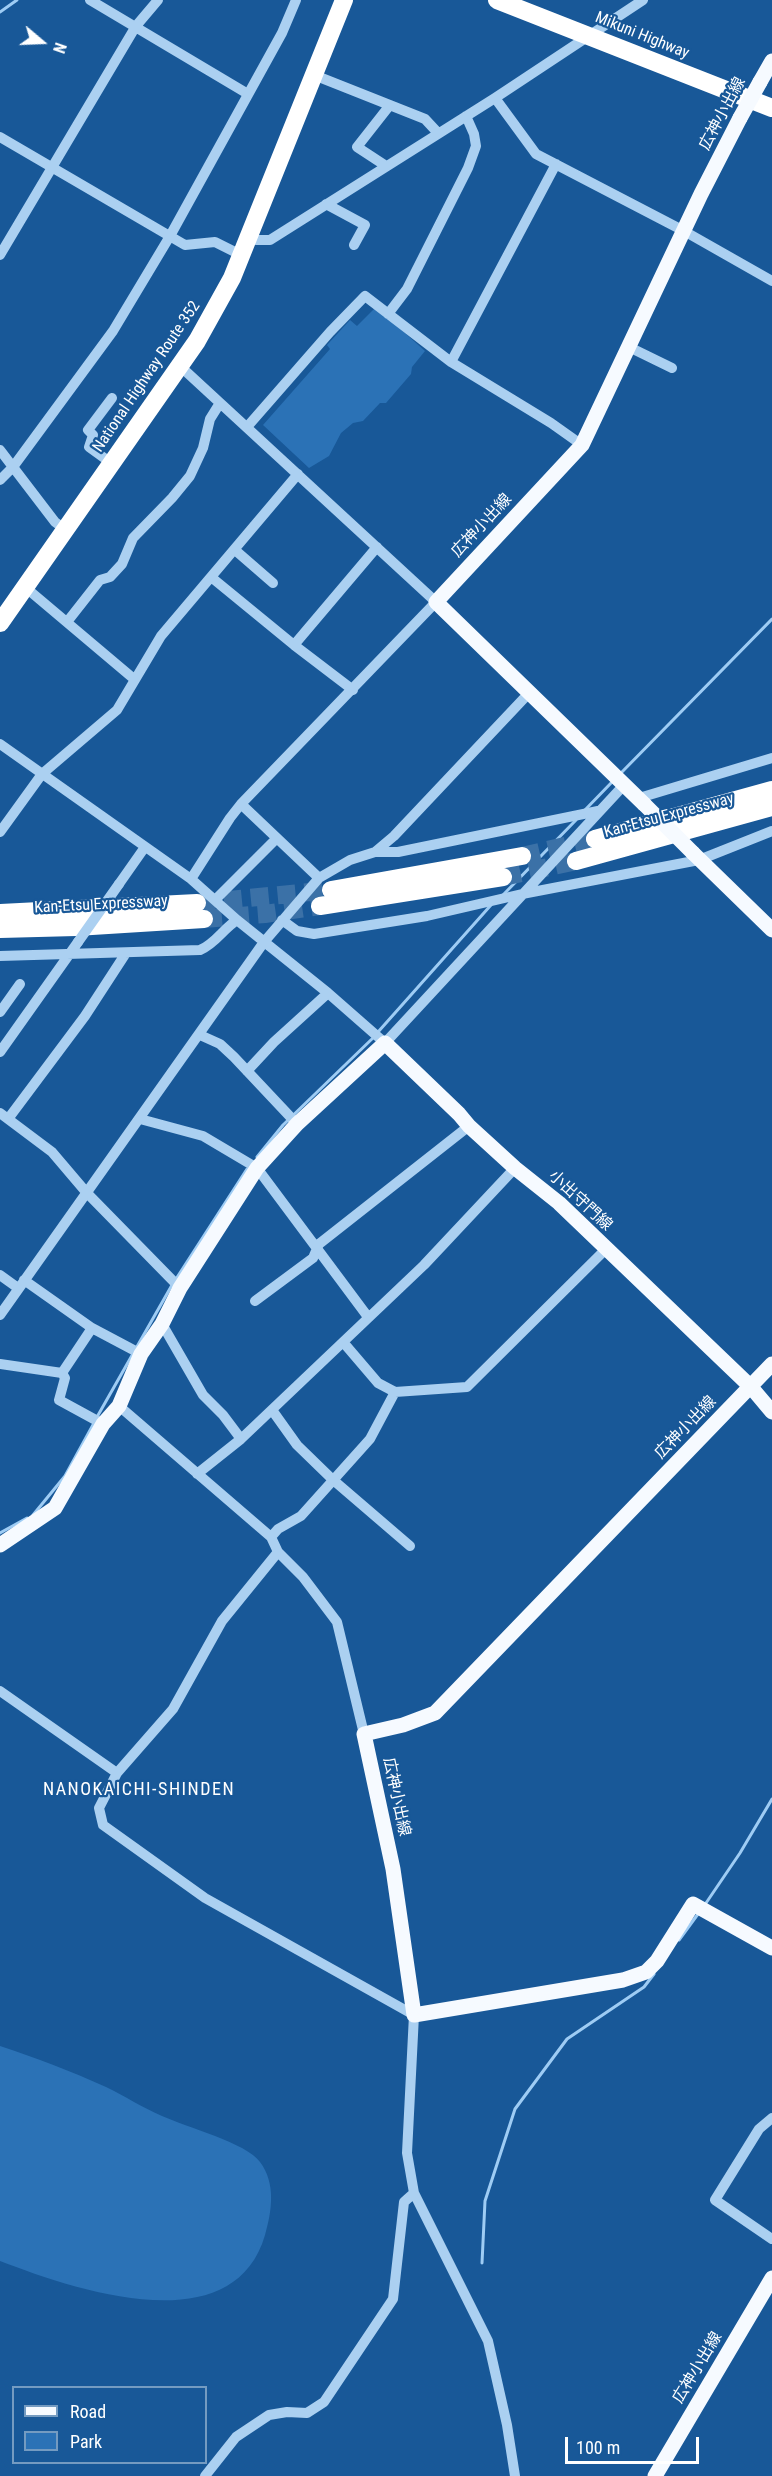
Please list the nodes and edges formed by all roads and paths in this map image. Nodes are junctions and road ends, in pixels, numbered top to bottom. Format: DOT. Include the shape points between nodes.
graph roads {
  1 [pos="92,0"];
  2 [pos="158,0"];
  3 [pos="296,0"];
  4 [pos="344,0"];
  5 [pos="496,0"];
  6 [pos="643,0"];
  7 [pos="523,4"];
  8 [pos="136,26"];
  9 [pos="591,37"];
  10 [pos="772,61"];
  11 [pos="314,75"];
  12 [pos="248,94"];
  13 [pos="495,99"];
  14 [pos="390,105"];
  15 [pos="772,108"];
  16 [pos="466,116"];
  17 [pos="438,133"];
  18 [pos="0,137"];
  19 [pos="556,164"];
  20 [pos="51,166"];
  21 [pos="386,166"];
  22 [pos="327,204"];
  23 [pos="684,231"];
  24 [pos="170,236"];
  25 [pos="244,246"];
  26 [pos="354,246"];
  27 [pos="0,255"];
  28 [pos="772,281"];
  29 [pos="388,314"];
  30 [pos="629,347"];
  31 [pos="451,362"];
  32 [pos="180,366"];
  33 [pos="672,368"];
  34 [pos="112,398"];
  35 [pos="220,403"];
  36 [pos="247,427"];
  37 [pos="582,445"];
  38 [pos="0,450"];
  39 [pos="107,460"];
  40 [pos="13,466"];
  41 [pos="298,474"];
  42 [pos="0,480"];
  43 [pos="66,530"];
  44 [pos="377,547"];
  45 [pos="234,550"];
  46 [pos="211,577"];
  47 [pos="273,583"];
  48 [pos="25,587"];
  49 [pos="436,602"];
  50 [pos="0,622"];
  51 [pos="67,622"];
  52 [pos="294,645"];
  53 [pos="134,679"];
  54 [pos="353,690"];
  55 [pos="529,693"];
  56 [pos="0,744"];
  57 [pos="772,758"];
  58 [pos="42,774"];
  59 [pos="624,785"];
  60 [pos="772,790"];
  61 [pos="641,801"];
  62 [pos="241,804"];
  63 [pos="772,807"];
  64 [pos="599,810"];
  65 [pos="772,831"];
  66 [pos="0,832"];
  67 [pos="276,839"];
  68 [pos="595,839"];
  69 [pos="145,847"];
  70 [pos="375,852"];
  71 [pos="522,856"];
  72 [pos="696,856"];
  73 [pos="576,861"];
  74 [pos="502,877"];
  75 [pos="191,879"];
  76 [pos="325,884"];
  77 [pos="522,894"];
  78 [pos="320,906"];
  79 [pos="205,908"];
  80 [pos="0,913"];
  81 [pos="237,920"];
  82 [pos="282,920"];
  83 [pos="0,929"];
  84 [pos="772,930"];
  85 [pos="264,942"];
  86 [pos="126,953"];
  87 [pos="70,955"];
  88 [pos="0,956"];
  89 [pos="20,984"];
  90 [pos="328,993"];
  91 [pos="0,1012"];
  92 [pos="200,1035"];
  93 [pos="384,1043"];
  94 [pos="0,1052"];
  95 [pos="247,1071"];
  96 [pos="4,1116"];
  97 [pos="140,1119"];
  98 [pos="297,1124"];
  99 [pos="469,1126"];
  100 [pos="257,1168"];
  101 [pos="515,1168"];
  102 [pos="86,1192"];
  103 [pos="606,1249"];
  104 [pos="317,1250"];
  105 [pos="0,1275"];
  106 [pos="21,1284"];
  107 [pos="180,1288"];
  108 [pos="255,1301"];
  109 [pos="0,1315"];
  110 [pos="368,1317"];
  111 [pos="162,1324"];
  112 [pos="92,1328"];
  113 [pos="343,1342"];
  114 [pos="141,1354"];
  115 [pos="0,1364"];
  116 [pos="772,1364"];
  117 [pos="62,1373"];
  118 [pos="751,1387"];
  119 [pos="395,1392"];
  120 [pos="119,1406"];
  121 [pos="272,1410"];
  122 [pos="772,1412"];
  123 [pos="103,1424"];
  124 [pos="241,1439"];
  125 [pos="197,1474"];
  126 [pos="332,1479"];
  127 [pos="271,1537"];
  128 [pos="0,1545"];
  129 [pos="410,1546"];
  130 [pos="278,1552"];
  131 [pos="0,1691"];
  132 [pos="364,1734"];
  133 [pos="117,1773"];
  134 [pos="772,1948"];
  135 [pos="414,2015"];
  136 [pos="772,2118"];
  137 [pos="414,2193"];
  138 [pos="772,2239"];
  139 [pos="772,2278"];
  140 [pos="205,2476"];
  141 [pos="515,2476"];
  142 [pos="655,2476"];
  1 -- 8 [label="street"];
  2 -- 8 [label="street"];
  3 -- 12 [label="street"];
  4 -- 11 [label="highway, National Highway Route 352"];
  5 -- 7 [label="highway, Mikuni Highway"];
  6 -- 9 [label="street"];
  7 -- 9 [label="highway, Mikuni Highway"];
  8 -- 12 [label="street"];
  8 -- 20 [label="street"];
  9 -- 13 [label="street"];
  9 -- 15 [label="highway, Mikuni Highway"];
  10 -- 23 [label="main road, 広神小出線, bridge"];
  11 -- 14 [label="street"];
  11 -- 25 [label="highway, National Highway Route 352"];
  12 -- 24 [label="street"];
  13 -- 16 [label="street"];
  13 -- 19 [label="street" via="536,154"];
  14 -- 17 [label="street" via="424,119"];
  14 -- 21 [label="street" via="357,147"];
  16 -- 17 [label="street"];
  16 -- 29 [label="street" via="476,146 468,168 407,290"];
  17 -- 21 [label="street"];
  18 -- 20 [label="street"];
  19 -- 23 [label="street"];
  19 -- 31 [label="street"];
  20 -- 24 [label="street"];
  20 -- 27 [label="street"];
  21 -- 22 [label="street"];
  22 -- 25 [label="street" via="270,240"];
  22 -- 26 [label="street" via="365,225"];
  23 -- 28 [label="street"];
  23 -- 30 [label="main road, 広神小出線"];
  24 -- 25 [label="street" via="189,246 215,242"];
  24 -- 40 [label="street" via="112,331"];
  25 -- 32 [label="highway, National Highway Route 352" via="215,312"];
  29 -- 31 [label="street"];
  29 -- 36 [label="street" via="365,296"];
  30 -- 33 [label="street"];
  30 -- 37 [label="main road, 広神小出線"];
  31 -- 37 [label="street"];
  32 -- 35 [label="street"];
  32 -- 43 [label="highway, National Highway Route 352"];
  34 -- 39 [label="street" via="88,430 93,435 89,447"];
  35 -- 36 [label="street"];
  35 -- 51 [label="street" via="210,419 190,476 132,538 122,564 110,577 99,580"];
  36 -- 41 [label="street"];
  37 -- 49 [label="main road, 広神小出線"];
  38 -- 40 [label="street"];
  40 -- 42 [label="street"];
  40 -- 43 [label="street" via="55,522"];
  41 -- 44 [label="street"];
  41 -- 45 [label="street"];
  43 -- 48 [label="highway, National Highway Route 352"];
  44 -- 49 [label="street"];
  44 -- 52 [label="street"];
  45 -- 46 [label="street"];
  45 -- 47 [label="street"];
  46 -- 52 [label="street"];
  46 -- 53 [label="street" via="161,636"];
  48 -- 50 [label="highway, National Highway Route 352"];
  48 -- 51 [label="street"];
  49 -- 54 [label="street"];
  49 -- 55 [label="main road"];
  51 -- 53 [label="street"];
  52 -- 54 [label="street"];
  53 -- 58 [label="street" via="117,710"];
  54 -- 62 [label="street"];
  55 -- 59 [label="main road"];
  55 -- 70 [label="street"];
  56 -- 58 [label="street"];
  57 -- 61 [label="street"];
  58 -- 66 [label="street"];
  58 -- 69 [label="street"];
  59 -- 61 [label="main road"];
  59 -- 64 [label="street"];
  60 -- 68 [label="highway, Kan-Etsu Expressway"];
  61 -- 72 [label="main road, bridge"];
  62 -- 67 [label="street"];
  62 -- 75 [label="street"];
  63 -- 73 [label="highway, Kan-Etsu Expressway"];
  64 -- 70 [label="street" via="398,852"];
  64 -- 77 [label="street"];
  65 -- 72 [label="street"];
  67 -- 76 [label="street"];
  67 -- 79 [label="street"];
  69 -- 75 [label="street"];
  69 -- 87 [label="street, bridge"];
  70 -- 76 [label="street" via="350,860"];
  71 -- 76 [label="highway"];
  72 -- 77 [label="street"];
  72 -- 84 [label="main road"];
  74 -- 78 [label="highway"];
  75 -- 79 [label="street"];
  76 -- 82 [label="street"];
  77 -- 82 [label="street" via="427,916 314,934 297,931"];
  77 -- 93 [label="street"];
  79 -- 80 [label="highway, Kan-Etsu Expressway"];
  79 -- 81 [label="street"];
  79 -- 83 [label="highway, Kan-Etsu Expressway" via="76,927"];
  81 -- 85 [label="street"];
  81 -- 86 [label="street" via="200,950"];
  82 -- 85 [label="street"];
  85 -- 90 [label="street"];
  85 -- 92 [label="street"];
  86 -- 87 [label="street"];
  86 -- 96 [label="street" via="85,1016"];
  87 -- 88 [label="street"];
  87 -- 94 [label="street"];
  89 -- 91 [label="street"];
  90 -- 93 [label="street"];
  90 -- 95 [label="street"];
  92 -- 95 [label="street" via="220,1044"];
  92 -- 97 [label="street"];
  93 -- 98 [label="main road"];
  93 -- 99 [label="main road, 小出守門線"];
  95 -- 98 [label="street"];
  96 -- 102 [label="street" via="52,1152"];
  97 -- 100 [label="street" via="203,1136"];
  97 -- 102 [label="street"];
  98 -- 100 [label="main road"];
  99 -- 101 [label="main road, 小出守門線"];
  99 -- 104 [label="street" via="319,1244"];
  100 -- 104 [label="street"];
  100 -- 107 [label="main road"];
  101 -- 103 [label="main road, 小出守門線" via="559,1203"];
  101 -- 110 [label="street" via="424,1265"];
  102 -- 106 [label="street"];
  102 -- 107 [label="street"];
  103 -- 118 [label="main road, 小出守門線"];
  103 -- 119 [label="street" via="467,1387"];
  104 -- 108 [label="street" via="313,1258"];
  104 -- 110 [label="street"];
  105 -- 106 [label="street"];
  106 -- 109 [label="street"];
  106 -- 112 [label="street"];
  107 -- 111 [label="main road"];
  110 -- 113 [label="street"];
  111 -- 114 [label="main road"];
  111 -- 124 [label="street" via="203,1395"];
  112 -- 114 [label="street"];
  112 -- 117 [label="street"];
  113 -- 119 [label="street" via="378,1383"];
  113 -- 121 [label="street"];
  114 -- 120 [label="main road"];
  115 -- 117 [label="street"];
  116 -- 118 [label="main road, 広神小出線"];
  117 -- 123 [label="street" via="65,1378 60,1400"];
  118 -- 122 [label="main road, 小出守門線"];
  118 -- 132 [label="main road, 広神小出線" via="435,1713"];
  119 -- 126 [label="street" via="370,1439"];
  120 -- 123 [label="main road"];
  120 -- 125 [label="street"];
  121 -- 124 [label="street"];
  121 -- 126 [label="street" via="297,1445"];
  123 -- 128 [label="main road" via="55,1508"];
  124 -- 125 [label="street"];
  125 -- 127 [label="street"];
  126 -- 127 [label="street" via="301,1516"];
  126 -- 129 [label="street"];
  127 -- 130 [label="street"];
  130 -- 132 [label="street" via="303,1577 337,1622"];
  130 -- 133 [label="street" via="222,1621 173,1709"];
  131 -- 133 [label="street"];
  132 -- 135 [label="main road, 広神小出線" via="393,1869"];
  133 -- 135 [label="street" via="99,1808 103,1825 116,1837 205,1898"];
  134 -- 135 [label="main road" via="693,1904 646,1972 623,1980"];
  135 -- 137 [label="street" via="407,2153"];
  136 -- 138 [label="street" via="759,2129 715,2200"];
  137 -- 140 [label="street" via="404,2202 393,2299 324,2402 307,2413 269,2415 236,2437"];
  137 -- 141 [label="street" via="488,2341"];
  139 -- 142 [label="main road, 広神小出線"];
}
